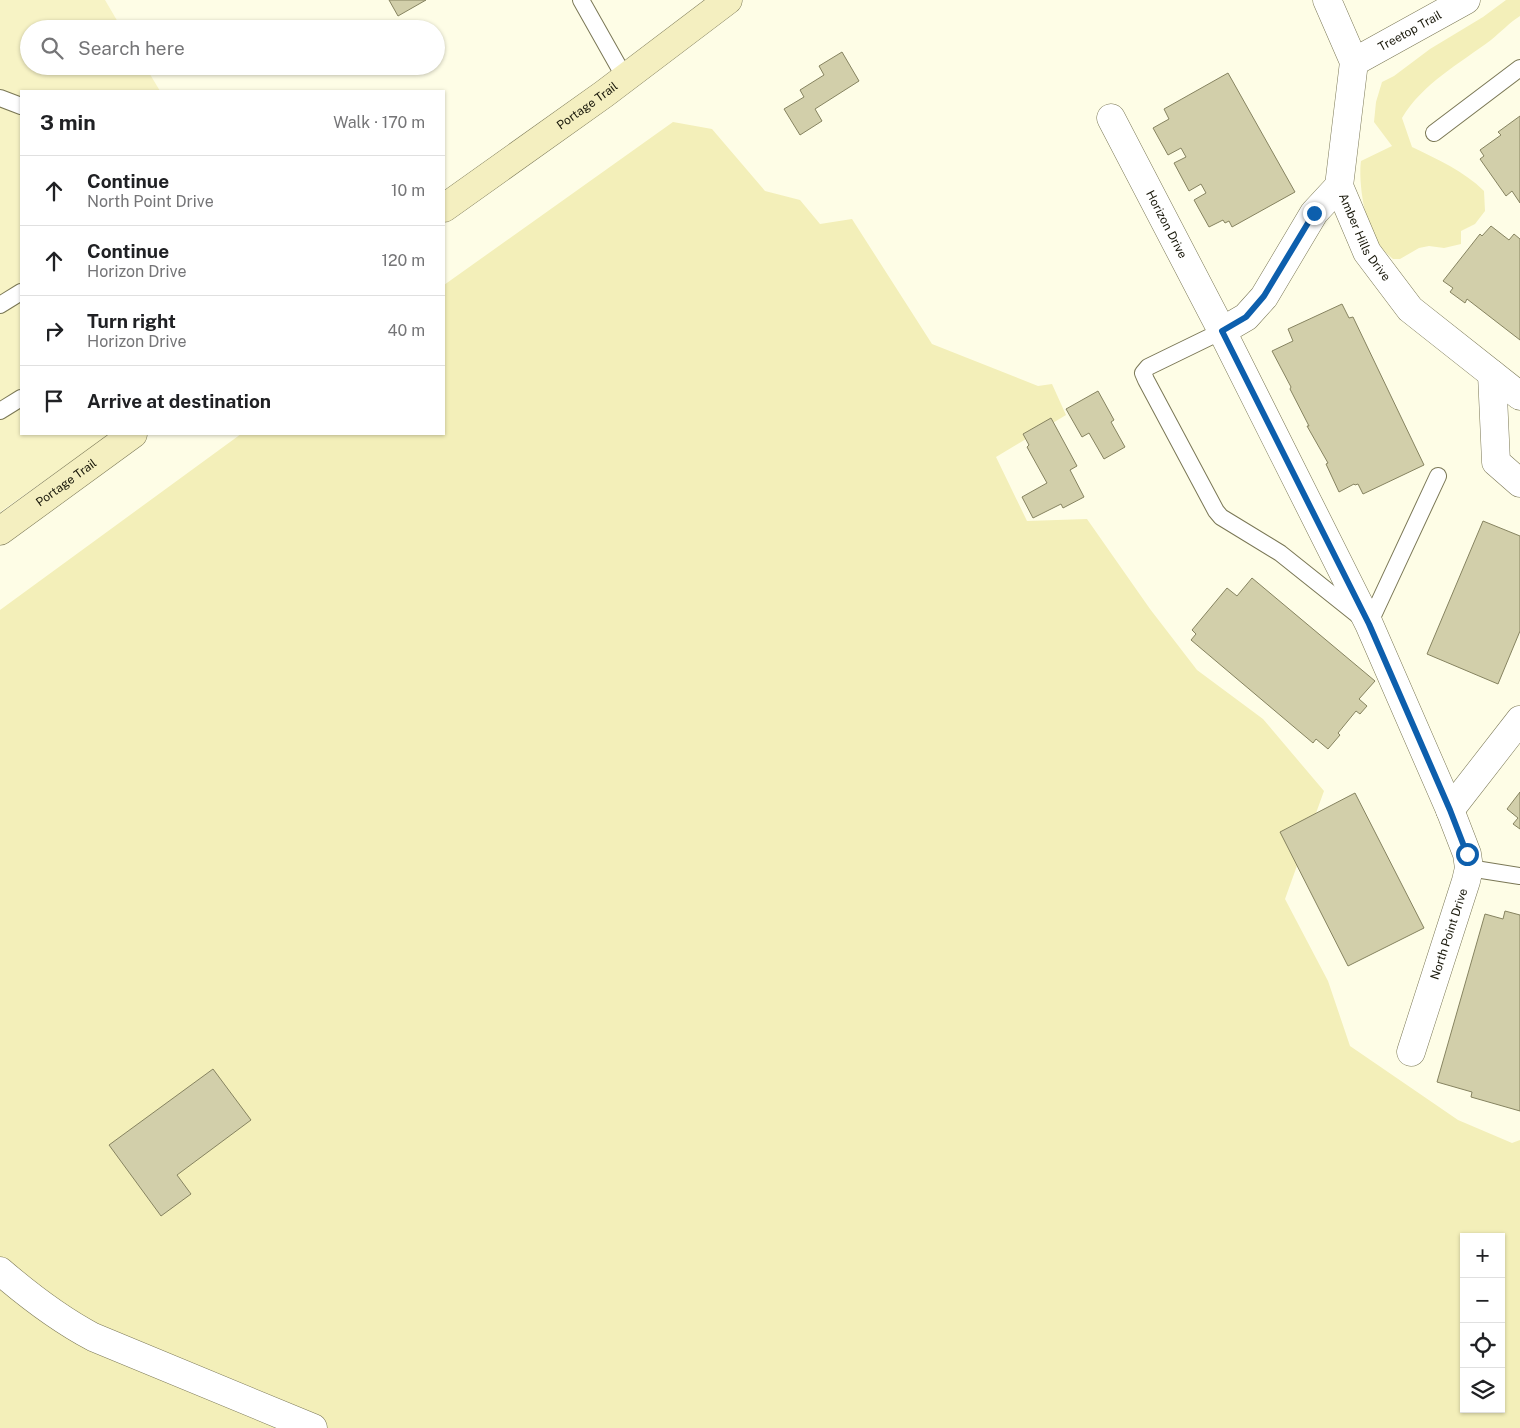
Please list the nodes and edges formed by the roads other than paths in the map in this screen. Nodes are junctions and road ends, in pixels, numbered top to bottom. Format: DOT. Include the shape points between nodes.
graph roads {
  1 [pos="581,0"];
  2 [pos="728,0"];
  3 [pos="1327,0"];
  4 [pos="1466,0"];
  5 [pos="1354,62"];
  6 [pos="1520,68"];
  7 [pos="625,78"];
  8 [pos="0,98"];
  9 [pos="20,106"];
  10 [pos="1111,118"];
  11 [pos="1434,133"];
  12 [pos="1339,186"];
  13 [pos="445,207"];
  14 [pos="20,293"];
  15 [pos="0,305"];
  16 [pos="1222,331"];
  17 [pos="1492,374"];
  18 [pos="1520,396"];
  19 [pos="20,399"];
  20 [pos="0,411"];
  21 [pos="132,435"];
  22 [pos="1438,476"];
  23 [pos="1520,483"];
  24 [pos="0,531"];
  25 [pos="1369,624"];
  26 [pos="1520,720"];
  27 [pos="1450,810"];
  28 [pos="1469,868"];
  29 [pos="1520,876"];
  30 [pos="1411,1052"];
  31 [pos="0,1271"];
  32 [pos="314,1428"];
  1 -- 7 [label="lane"];
  2 -- 7 [label="main road, Portage Trail"];
  3 -- 5 [label="street"];
  4 -- 5 [label="street, Treetop Trail"];
  5 -- 12 [label="street, Amber Hills Drive"];
  6 -- 11 [label="lane"];
  7 -- 13 [label="main road, Portage Trail"];
  8 -- 9 [label="lane"];
  10 -- 16 [label="street, Horizon Drive"];
  12 -- 16 [label="street" via="1314,213 1264,296 1246,317"];
  12 -- 17 [label="street, Amber Hills Drive" via="1367,252 1410,309"];
  14 -- 15 [label="lane"];
  16 -- 25 [label="street, Horizon Drive"];
  16 -- 25 [label="lane" via="1148,367 1143,373 1146,380 1221,518 1280,553"];
  17 -- 18 [label="street, Amber Hills Drive"];
  17 -- 23 [label="street" via="1496,462"];
  19 -- 20 [label="lane"];
  21 -- 24 [label="main road, Portage Trail"];
  22 -- 25 [label="lane"];
  25 -- 27 [label="street, Horizon Drive"];
  26 -- 27 [label="street"];
  27 -- 28 [label="street, North Point Drive"];
  28 -- 29 [label="lane"];
  28 -- 30 [label="street, North Point Drive"];
  31 -- 32 [label="street" via="68,1324 93,1337"];
}
